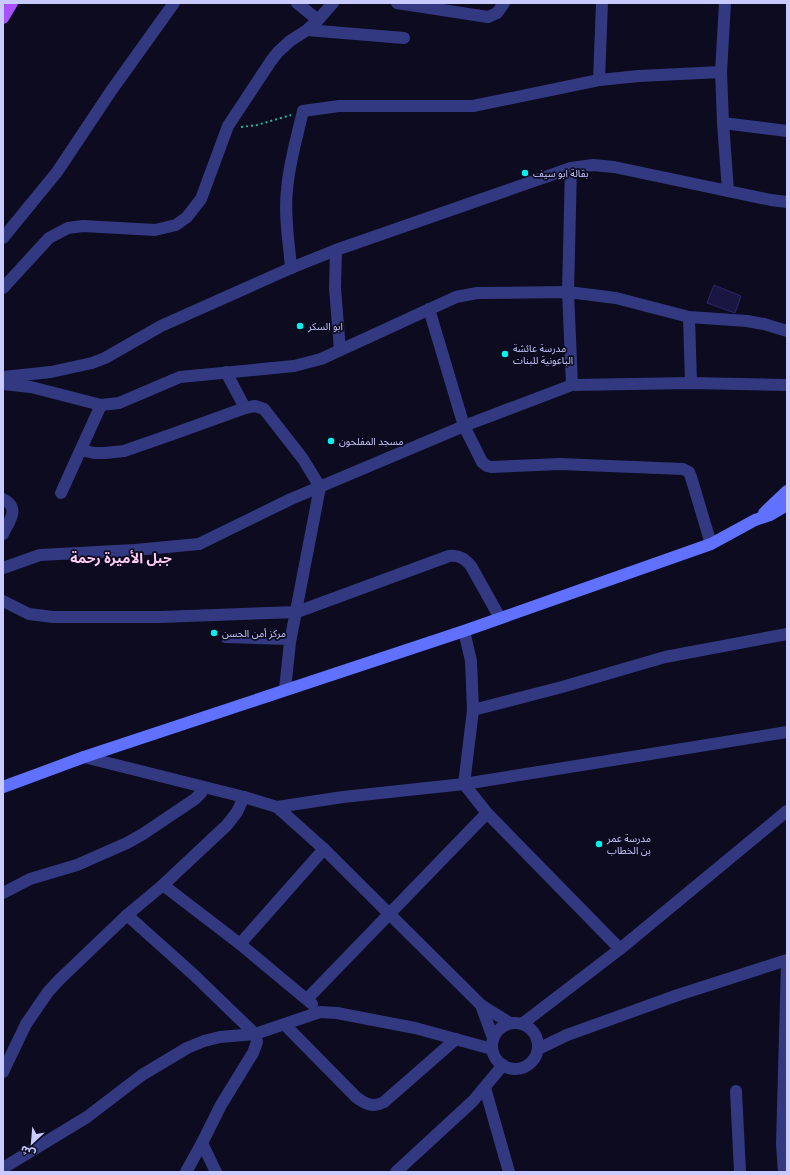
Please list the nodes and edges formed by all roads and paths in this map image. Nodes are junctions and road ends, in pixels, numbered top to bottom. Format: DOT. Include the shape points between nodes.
graph roads {
  1 [pos="12,3"];
  2 [pos="174,3"];
  3 [pos="297,3"];
  4 [pos="333,3"];
  5 [pos="397,3"];
  6 [pos="504,3"];
  7 [pos="602,3"];
  8 [pos="725,3"];
  9 [pos="3,18"];
  10 [pos="318,20"];
  11 [pos="307,30"];
  12 [pos="404,38"];
  13 [pos="721,72"];
  14 [pos="600,80"];
  15 [pos="303,111"];
  16 [pos="723,123"];
  17 [pos="228,126"];
  18 [pos="787,131"];
  19 [pos="571,168"];
  20 [pos="728,191"];
  21 [pos="787,202"];
  22 [pos="3,238"];
  23 [pos="336,250"];
  24 [pos="291,268"];
  25 [pos="3,288"];
  26 [pos="568,292"];
  27 [pos="429,309"];
  28 [pos="689,317"];
  29 [pos="787,331"];
  30 [pos="340,350"];
  31 [pos="226,372"];
  32 [pos="3,377"];
  33 [pos="691,383"];
  34 [pos="3,384"];
  35 [pos="572,385"];
  36 [pos="787,385"];
  37 [pos="101,405"];
  38 [pos="244,408"];
  39 [pos="464,426"];
  40 [pos="81,450"];
  41 [pos="320,487"];
  42 [pos="61,493"];
  43 [pos="3,499"];
  44 [pos="785,503"];
  45 [pos="3,534"];
  46 [pos="711,544"];
  47 [pos="3,568"];
  48 [pos="3,600"];
  49 [pos="297,612"];
  50 [pos="500,618"];
  51 [pos="464,631"];
  52 [pos="787,634"];
  53 [pos="226,640"];
  54 [pos="290,642"];
  55 [pos="285,689"];
  56 [pos="474,710"];
  57 [pos="787,732"];
  58 [pos="84,757"];
  59 [pos="464,784"];
  60 [pos="203,786"];
  61 [pos="3,787"];
  62 [pos="244,797"];
  63 [pos="277,806"];
  64 [pos="787,812"];
  65 [pos="487,813"];
  66 [pos="324,849"];
  67 [pos="163,885"];
  68 [pos="3,894"];
  69 [pos="389,913"];
  70 [pos="127,915"];
  71 [pos="240,944"];
  72 [pos="620,949"];
  73 [pos="787,962"];
  74 [pos="307,999"];
  75 [pos="481,1004"];
  76 [pos="320,1012"];
  77 [pos="510,1023"];
  78 [pos="522,1024"];
  79 [pos="285,1025"];
  80 [pos="255,1034"];
  81 [pos="536,1035"];
  82 [pos="567,1035"];
  83 [pos="456,1039"];
  84 [pos="493,1043"];
  85 [pos="538,1049"];
  86 [pos="503,1065"];
  87 [pos="3,1072"];
  88 [pos="485,1088"];
  89 [pos="736,1090"];
  90 [pos="202,1143"];
  91 [pos="5,1169"];
  92 [pos="186,1172"];
  93 [pos="216,1172"];
  94 [pos="396,1172"];
  95 [pos="509,1172"];
  96 [pos="740,1172"];
  97 [pos="784,1172"];
  1 -- 9 [label="main road"];
  2 -- 22 [label="street" via="57,172"];
  3 -- 10 [label="street"];
  4 -- 10 [label="street"];
  5 -- 6 [label="street" via="488,17 498,13"];
  7 -- 14 [label="street"];
  8 -- 13 [label="street"];
  10 -- 11 [label="street"];
  11 -- 12 [label="street"];
  11 -- 17 [label="street" via="278,52"];
  13 -- 14 [label="street"];
  13 -- 16 [label="street"];
  14 -- 15 [label="street" via="473,106 339,106"];
  15 -- 17 [label="path" via="245,127"];
  15 -- 24 [label="street" via="287,191 286,211"];
  16 -- 18 [label="street"];
  16 -- 20 [label="street"];
  17 -- 25 [label="street" via="201,199 187,217 176,224 155,230 83,226 68,228 48,238"];
  19 -- 20 [label="street" via="593,165 614,167"];
  19 -- 23 [label="street"];
  19 -- 26 [label="street"];
  20 -- 21 [label="street"];
  23 -- 24 [label="street"];
  23 -- 30 [label="street" via="335,288"];
  24 -- 32 [label="street" via="161,326 105,358 78,367"];
  26 -- 27 [label="street" via="477,293 456,297"];
  26 -- 28 [label="street" via="616,298"];
  26 -- 35 [label="street"];
  27 -- 30 [label="street"];
  27 -- 39 [label="street"];
  28 -- 29 [label="street" via="752,322"];
  28 -- 33 [label="street"];
  30 -- 31 [label="street" via="321,359 294,366"];
  31 -- 37 [label="street" via="180,377 119,403"];
  31 -- 38 [label="street"];
  33 -- 35 [label="street"];
  33 -- 36 [label="street"];
  34 -- 37 [label="street" via="31,387"];
  35 -- 39 [label="street"];
  37 -- 40 [label="street"];
  38 -- 40 [label="street" via="124,451 94,453"];
  38 -- 41 [label="street" via="255,406 264,409"];
  39 -- 41 [label="street"];
  39 -- 46 [label="street" via="480,459 487,466 560,464 687,470"];
  40 -- 42 [label="street"];
  41 -- 47 [label="street" via="199,544 40,555"];
  41 -- 49 [label="street"];
  43 -- 45 [label="street" via="10,504 13,512"];
  44 -- 46 [label="street"];
  46 -- 50 [label="street"];
  48 -- 49 [label="street" via="29,614 53,617 160,617"];
  49 -- 50 [label="street" via="454,555 465,559 471,566"];
  49 -- 54 [label="street"];
  50 -- 51 [label="street"];
  51 -- 55 [label="street"];
  51 -- 56 [label="street" via="471,661"];
  52 -- 56 [label="street" via="665,657"];
  53 -- 54 [label="lane"];
  54 -- 55 [label="street"];
  55 -- 58 [label="street"];
  56 -- 59 [label="street"];
  57 -- 59 [label="street"];
  58 -- 60 [label="street"];
  58 -- 61 [label="street"];
  59 -- 63 [label="street" via="343,796"];
  59 -- 65 [label="street"];
  60 -- 62 [label="street"];
  60 -- 68 [label="street" via="195,800 127,843 77,865 30,879"];
  62 -- 63 [label="street"];
  62 -- 67 [label="street" via="227,825"];
  63 -- 66 [label="street"];
  64 -- 72 [label="street"];
  65 -- 69 [label="street"];
  65 -- 72 [label="street"];
  66 -- 69 [label="street"];
  66 -- 71 [label="street"];
  67 -- 70 [label="street"];
  67 -- 71 [label="street"];
  69 -- 74 [label="street"];
  69 -- 75 [label="street"];
  70 -- 80 [label="street"];
  70 -- 87 [label="street" via="48,992 26,1024"];
  71 -- 74 [label="street"];
  72 -- 78 [label="street"];
  73 -- 82 [label="street" via="678,995"];
  73 -- 97 [label="street" via="782,1144"];
  74 -- 76 [label="street"];
  75 -- 77 [label="street"];
  75 -- 84 [label="street"];
  76 -- 79 [label="street"];
  76 -- 83 [label="street" via="415,1028"];
  77 -- 78 [label="street"];
  77 -- 84 [label="street" via="500,1028"];
  78 -- 81 [label="street"];
  79 -- 80 [label="street"];
  79 -- 83 [label="street" via="356,1097 370,1105 384,1102"];
  80 -- 90 [label="street" via="257,1042 253,1053 221,1105"];
  80 -- 91 [label="street" via="215,1038 187,1048 142,1074 87,1117"];
  81 -- 82 [label="street"];
  81 -- 85 [label="street"];
  82 -- 85 [label="street"];
  83 -- 84 [label="street"];
  84 -- 86 [label="street" via="496,1058"];
  85 -- 86 [label="street" via="535,1058 521,1068"];
  86 -- 88 [label="street"];
  88 -- 94 [label="street"];
  88 -- 95 [label="street"];
  89 -- 96 [label="street"];
  90 -- 92 [label="street"];
  90 -- 93 [label="street"];
}
